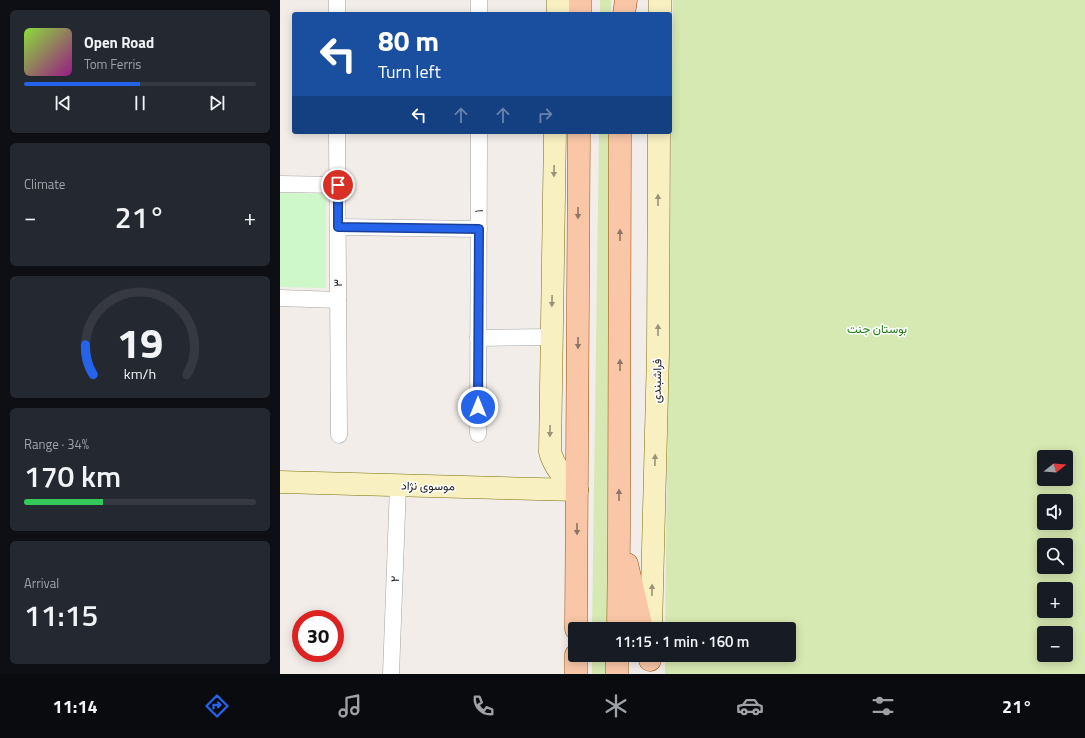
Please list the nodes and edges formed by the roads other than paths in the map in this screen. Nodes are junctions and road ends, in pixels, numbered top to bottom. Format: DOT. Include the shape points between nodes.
graph roads {
  1 [pos="337,0"];
  2 [pos="479,0"];
  3 [pos="558,0"];
  4 [pos="580,0"];
  5 [pos="621,0"];
  6 [pos="626,0"];
  7 [pos="660,0"];
  8 [pos="337,12"];
  9 [pos="479,12"];
  10 [pos="558,12"];
  11 [pos="580,12"];
  12 [pos="622,12"];
  13 [pos="623,12"];
  14 [pos="660,12"];
  15 [pos="337,134"];
  16 [pos="479,134"];
  17 [pos="555,134"];
  18 [pos="579,134"];
  19 [pos="620,134"];
  20 [pos="659,134"];
  21 [pos="280,184"];
  22 [pos="338,185"];
  23 [pos="338,227"];
  24 [pos="479,229"];
  25 [pos="280,298"];
  26 [pos="338,300"];
  27 [pos="552,337"];
  28 [pos="478,338"];
  29 [pos="339,434"];
  30 [pos="478,434"];
  31 [pos="280,482"];
  32 [pos="398,485"];
  33 [pos="577,490"];
  34 [pos="619,534"];
  35 [pos="576,622"];
  36 [pos="618,622"];
  37 [pos="640,622"];
  38 [pos="651,622"];
  39 [pos="576,662"];
  40 [pos="617,662"];
  41 [pos="391,674"];
  42 [pos="576,674"];
  43 [pos="617,674"];
  1 -- 8 [label="street"];
  2 -- 9 [label="street"];
  3 -- 10 [label="main road"];
  4 -- 11 [label="main road"];
  5 -- 12 [label="main road"];
  6 -- 13 [label="main road"];
  7 -- 14 [label="main road"];
  15 -- 22 [label="street, ۳"];
  16 -- 24 [label="street, ۱"];
  17 -- 27 [label="main road, one-way"];
  18 -- 33 [label="main road, one-way"];
  34 -- 19 [label="main road, one-way"];
  38 -- 20 [label="main road, فراشبندی, one-way" via="658,353"];
  21 -- 22 [label="street"];
  22 -- 23 [label="street, ۳"];
  23 -- 24 [label="street"];
  23 -- 26 [label="street, ۳"];
  24 -- 28 [label="street, ۱"];
  25 -- 26 [label="street"];
  26 -- 29 [label="street, ۳"];
  27 -- 28 [label="street"];
  27 -- 33 [label="main road, one-way" via="550,452 553,463"];
  28 -- 30 [label="street, ۱"];
  31 -- 32 [label="main road, موسوی نژاد"];
  32 -- 33 [label="main road, موسوی نژاد"];
  32 -- 41 [label="street, ۲"];
  33 -- 35 [label="main road, one-way"];
  34 -- 36 [label="main road"];
  34 -- 37 [label="main road"];
  39 -- 42 [label="main road"];
  40 -- 43 [label="main road"];
}
